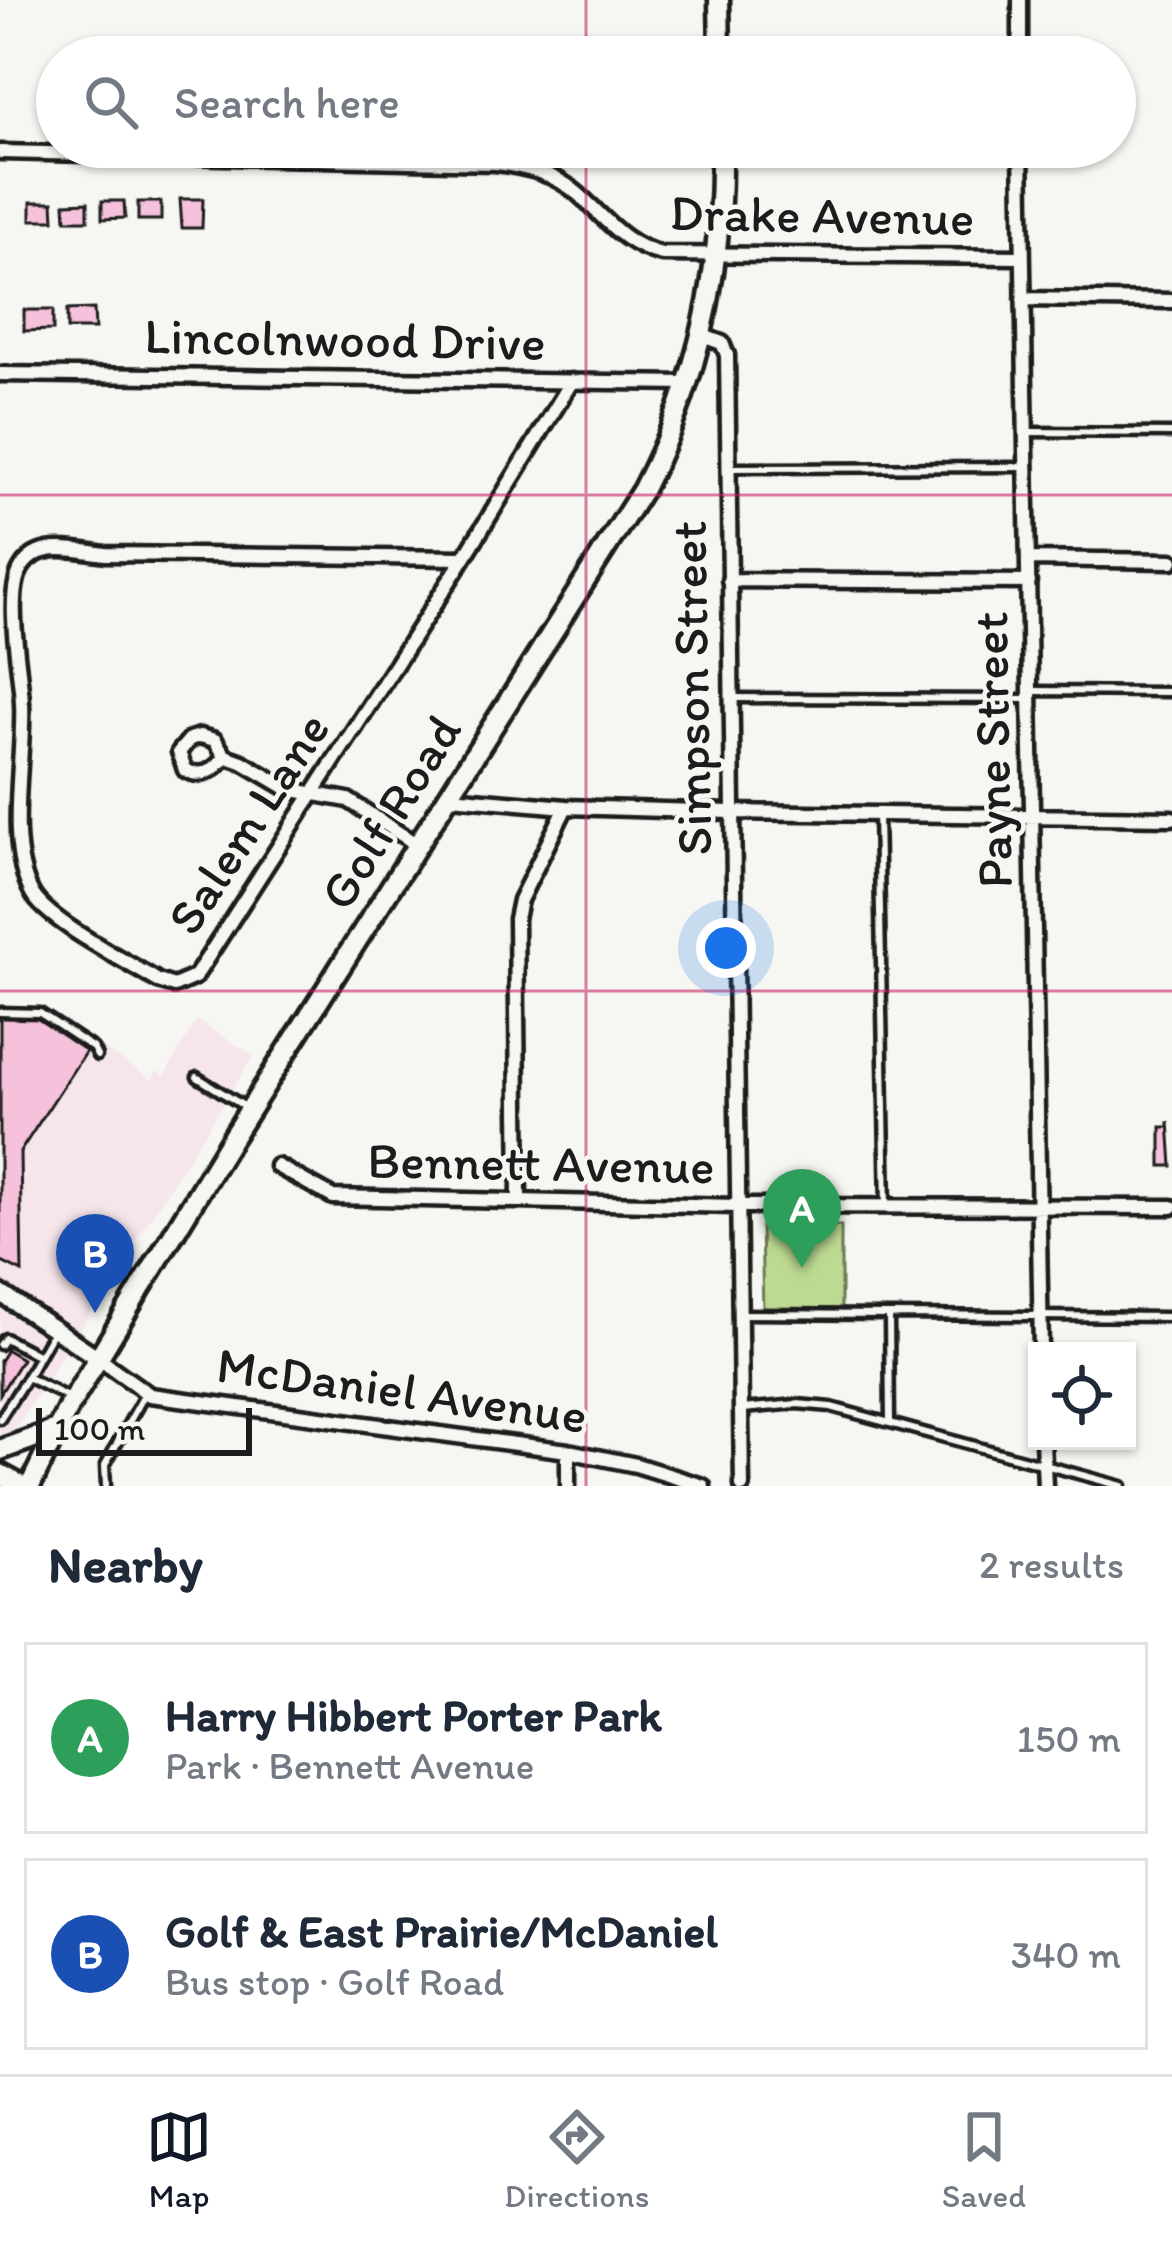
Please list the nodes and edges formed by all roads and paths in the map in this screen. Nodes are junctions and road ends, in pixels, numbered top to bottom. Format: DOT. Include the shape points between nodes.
graph roads {
  1 [pos="719,0"];
  2 [pos="1020,0"];
  3 [pos="720,36"];
  4 [pos="1021,36"];
  5 [pos="0,152"];
  6 [pos="36,153"];
  7 [pos="524,168"];
  8 [pos="720,168"];
  9 [pos="1022,168"];
  10 [pos="718,257"];
  11 [pos="1022,257"];
  12 [pos="1023,299"];
  13 [pos="1172,301"];
  14 [pos="703,336"];
  15 [pos="0,374"];
  16 [pos="572,381"];
  17 [pos="688,383"];
  18 [pos="1026,432"];
  19 [pos="1172,433"];
  20 [pos="1026,467"];
  21 [pos="728,468"];
  22 [pos="464,558"];
  23 [pos="1028,559"];
  24 [pos="1172,561"];
  25 [pos="729,580"];
  26 [pos="1029,582"];
  27 [pos="1172,692"];
  28 [pos="1030,695"];
  29 [pos="730,698"];
  30 [pos="225,756"];
  31 [pos="313,795"];
  32 [pos="449,797"];
  33 [pos="566,808"];
  34 [pos="730,812"];
  35 [pos="878,814"];
  36 [pos="1032,817"];
  37 [pos="1172,818"];
  38 [pos="419,846"];
  39 [pos="0,1012"];
  40 [pos="97,1056"];
  41 [pos="197,1077"];
  42 [pos="250,1110"];
  43 [pos="277,1166"];
  44 [pos="519,1198"];
  45 [pos="737,1206"];
  46 [pos="886,1206"];
  47 [pos="1037,1206"];
  48 [pos="1172,1207"];
  49 [pos="0,1293"];
  50 [pos="739,1314"];
  51 [pos="889,1316"];
  52 [pos="1040,1317"];
  53 [pos="1172,1317"];
  54 [pos="54,1329"];
  55 [pos="1041,1342"];
  56 [pos="0,1345"];
  57 [pos="39,1356"];
  58 [pos="98,1358"];
  59 [pos="27,1377"];
  60 [pos="146,1392"];
  61 [pos="73,1400"];
  62 [pos="740,1409"];
  63 [pos="0,1419"];
  64 [pos="890,1423"];
  65 [pos="56,1430"];
  66 [pos="0,1450"];
  67 [pos="1043,1450"];
  68 [pos="568,1451"];
  69 [pos="1044,1465"];
  70 [pos="0,1474"];
  71 [pos="26,1486"];
  72 [pos="106,1486"];
  73 [pos="568,1486"];
  74 [pos="703,1486"];
  75 [pos="742,1486"];
  76 [pos="1045,1486"];
  77 [pos="1121,1486"];
  1 -- 3 [label="main road"];
  2 -- 4 [label="street"];
  5 -- 6 [label="street, Drake Avenue"];
  7 -- 10 [label="street, Drake Avenue" via="561,182 642,249"];
  8 -- 10 [label="main road, Golf Road"];
  9 -- 11 [label="street, Payne Street"];
  10 -- 11 [label="street, Drake Avenue"];
  10 -- 14 [label="main road, Golf Road"];
  11 -- 12 [label="street, Payne Street"];
  12 -- 13 [label="street"];
  12 -- 18 [label="street, Payne Street"];
  14 -- 17 [label="main road, Golf Road"];
  14 -- 21 [label="street, Simpson Street" via="722,343 727,355"];
  15 -- 16 [label="street, Lincolnwood Drive"];
  16 -- 17 [label="street, Lincolnwood Drive"];
  16 -- 22 [label="street, Salem Lane"];
  17 -- 32 [label="main road, Golf Road" via="644,489"];
  18 -- 19 [label="lane"];
  18 -- 20 [label="street, Payne Street"];
  20 -- 21 [label="lane"];
  20 -- 23 [label="street, Payne Street"];
  21 -- 25 [label="street, Simpson Street"];
  22 -- 31 [label="street, Salem Lane"];
  22 -- 31 [label="street, Salem Lane" via="50,549 23,565 14,594 23,708 20,852 45,909 158,981 188,982"];
  23 -- 24 [label="street"];
  23 -- 26 [label="street, Payne Street"];
  25 -- 26 [label="street"];
  25 -- 29 [label="street, Simpson Street"];
  26 -- 28 [label="street, Payne Street"];
  27 -- 28 [label="lane"];
  28 -- 29 [label="lane"];
  28 -- 36 [label="street, Payne Street"];
  29 -- 34 [label="street, Simpson Street"];
  30 -- 31 [label="street"];
  31 -- 38 [label="street" via="348,800"];
  32 -- 33 [label="street"];
  32 -- 38 [label="main road, Golf Road"];
  33 -- 34 [label="street"];
  33 -- 44 [label="street" via="516,919"];
  34 -- 35 [label="street"];
  34 -- 45 [label="street, Simpson Street"];
  35 -- 36 [label="street"];
  35 -- 46 [label="lane"];
  36 -- 37 [label="street"];
  36 -- 47 [label="street, Payne Street"];
  38 -- 42 [label="main road, Golf Road"];
  39 -- 40 [label="lane" via="40,1013"];
  41 -- 42 [label="lane"];
  42 -- 58 [label="main road, Golf Road"];
  43 -- 44 [label="street, Bennett Avenue" via="332,1197"];
  44 -- 45 [label="street, Bennett Avenue"];
  45 -- 46 [label="street, Bennett Avenue"];
  45 -- 50 [label="street, Simpson Street"];
  46 -- 47 [label="street, Bennett Avenue"];
  47 -- 48 [label="street, Bennett Avenue"];
  47 -- 52 [label="street, Payne Street"];
  49 -- 54 [label="street"];
  50 -- 51 [label="lane"];
  50 -- 62 [label="street, Simpson Street"];
  51 -- 52 [label="lane"];
  51 -- 64 [label="lane"];
  52 -- 53 [label="lane"];
  52 -- 55 [label="street, Payne Street"];
  54 -- 57 [label="lane"];
  54 -- 58 [label="street"];
  56 -- 57 [label="lane" via="4,1338"];
  57 -- 59 [label="lane"];
  58 -- 60 [label="street, McDaniel Avenue"];
  58 -- 61 [label="main road, Golf Road"];
  59 -- 61 [label="lane"];
  59 -- 63 [label="lane"];
  60 -- 68 [label="street, McDaniel Avenue"];
  60 -- 72 [label="lane" via="106,1465"];
  61 -- 65 [label="main road, Golf Road"];
  62 -- 64 [label="lane" via="817,1405"];
  62 -- 75 [label="street, Simpson Street"];
  64 -- 69 [label="lane"];
  65 -- 66 [label="main road"];
  65 -- 71 [label="main road, Golf Road"];
  67 -- 69 [label="street"];
  68 -- 73 [label="street"];
  68 -- 74 [label="street, McDaniel Avenue"];
  69 -- 76 [label="street"];
  69 -- 77 [label="lane"];
  70 -- 71 [label="main road"];
}
